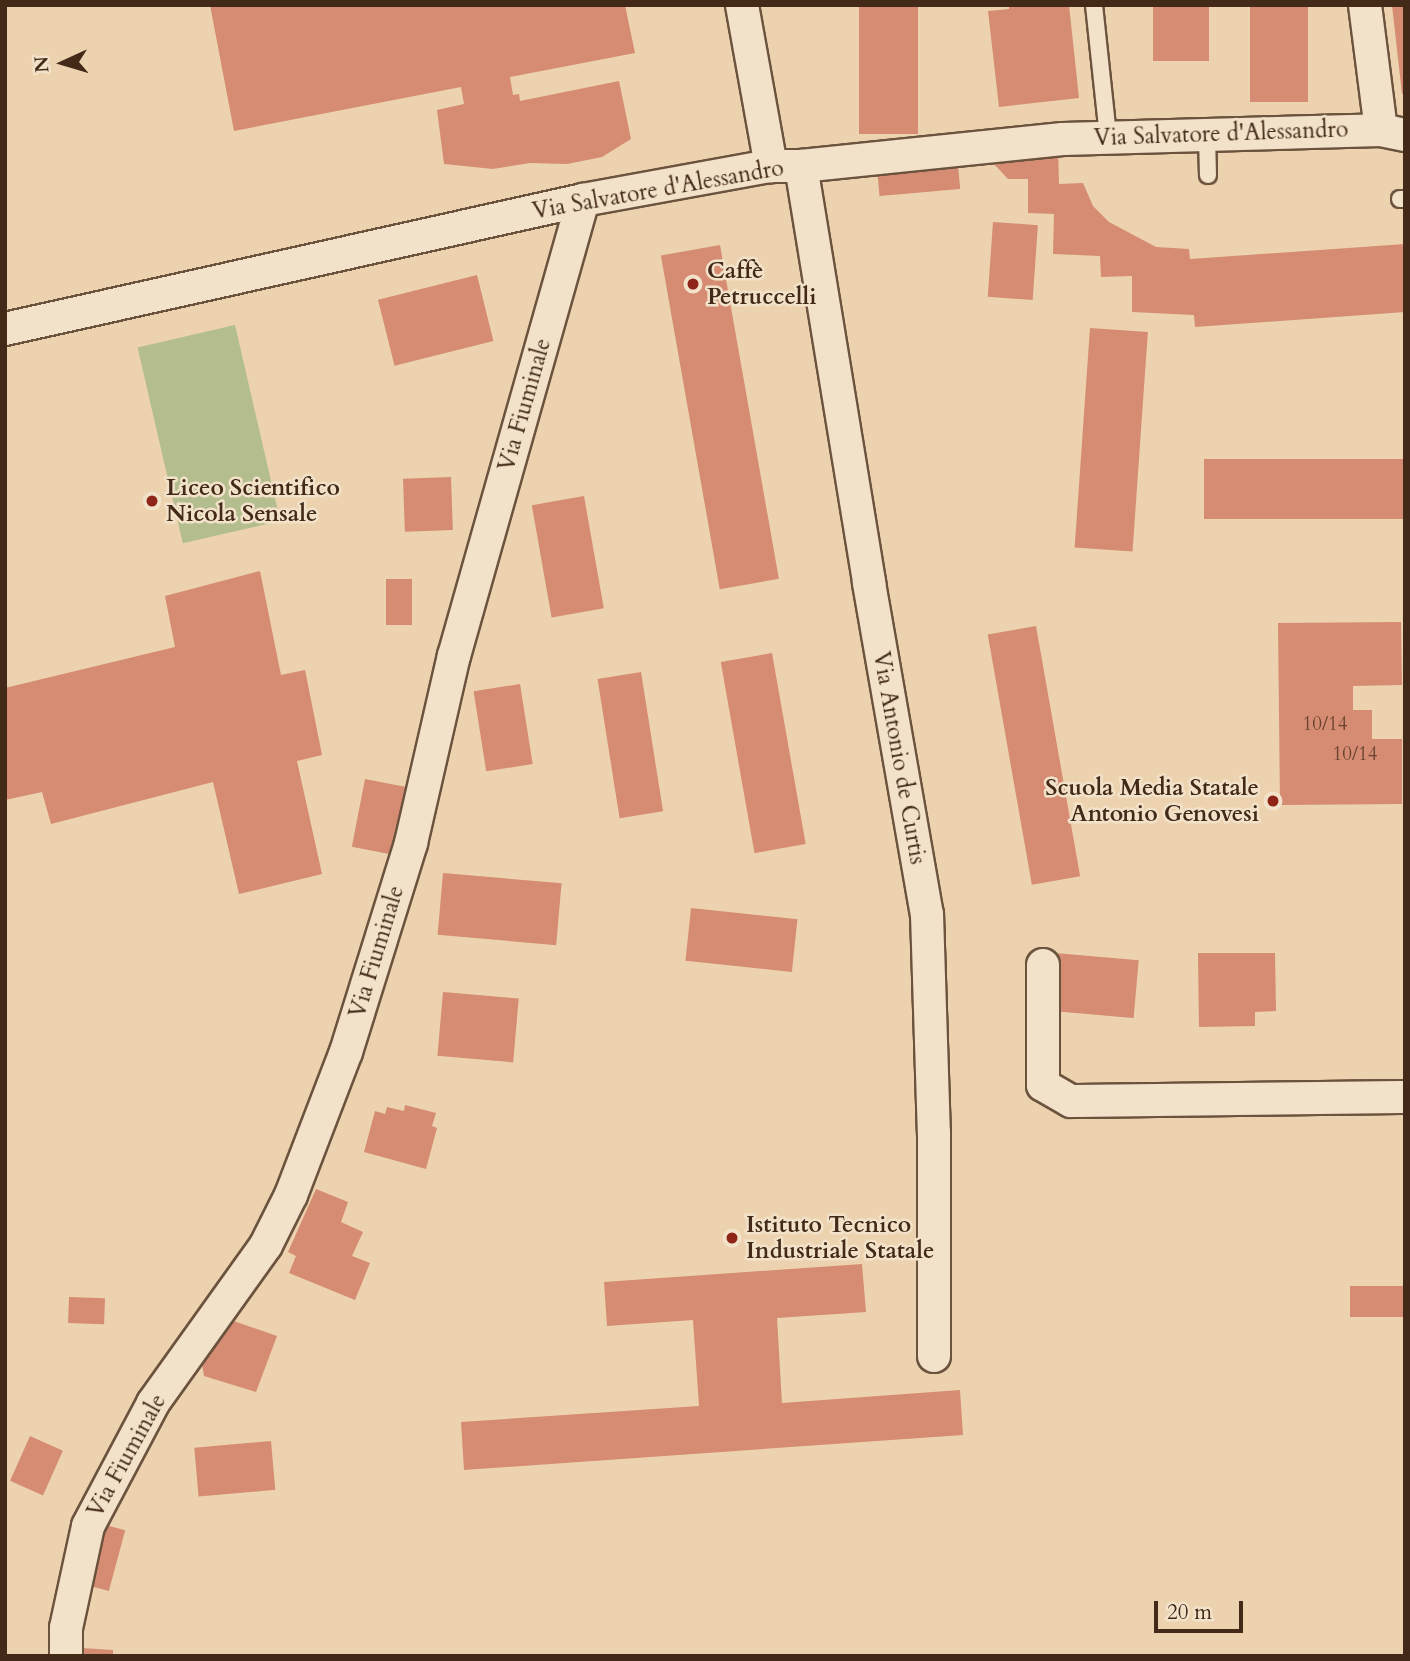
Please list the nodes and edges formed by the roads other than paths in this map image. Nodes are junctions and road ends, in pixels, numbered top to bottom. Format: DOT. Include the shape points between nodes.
graph roads {
  1 [pos="742,5"];
  2 [pos="1094,5"];
  3 [pos="1365,5"];
  4 [pos="1393,132"];
  5 [pos="1207,135"];
  6 [pos="1108,137"];
  7 [pos="786,166"];
  8 [pos="1208,176"];
  9 [pos="583,200"];
  10 [pos="5,328"];
  11 [pos="1043,965"];
  12 [pos="1405,1097"];
  13 [pos="934,1356"];
  14 [pos="66,1656"];
  1 -- 7 [label="street, Via Antonio de Curtis"];
  2 -- 6 [label="lane"];
  3 -- 4 [label="street"];
  4 -- 5 [label="street, Via Salvatore d'Alessandro"];
  5 -- 6 [label="street, Via Salvatore d'Alessandro"];
  5 -- 8 [label="lane"];
  6 -- 7 [label="street, Via Salvatore d'Alessandro"];
  7 -- 9 [label="street, Via Salvatore d'Alessandro"];
  7 -- 13 [label="street, Via Antonio de Curtis" via="866,569 927,914 934,1133"];
  9 -- 10 [label="street, Via Salvatore d'Alessandro"];
  9 -- 14 [label="street, Via Fiuminale" via="454,656 411,843 346,1052 291,1195 266,1245 153,1403 88,1526 66,1628"];
  11 -- 12 [label="street" via="1043,1085 1071,1101"];
}
